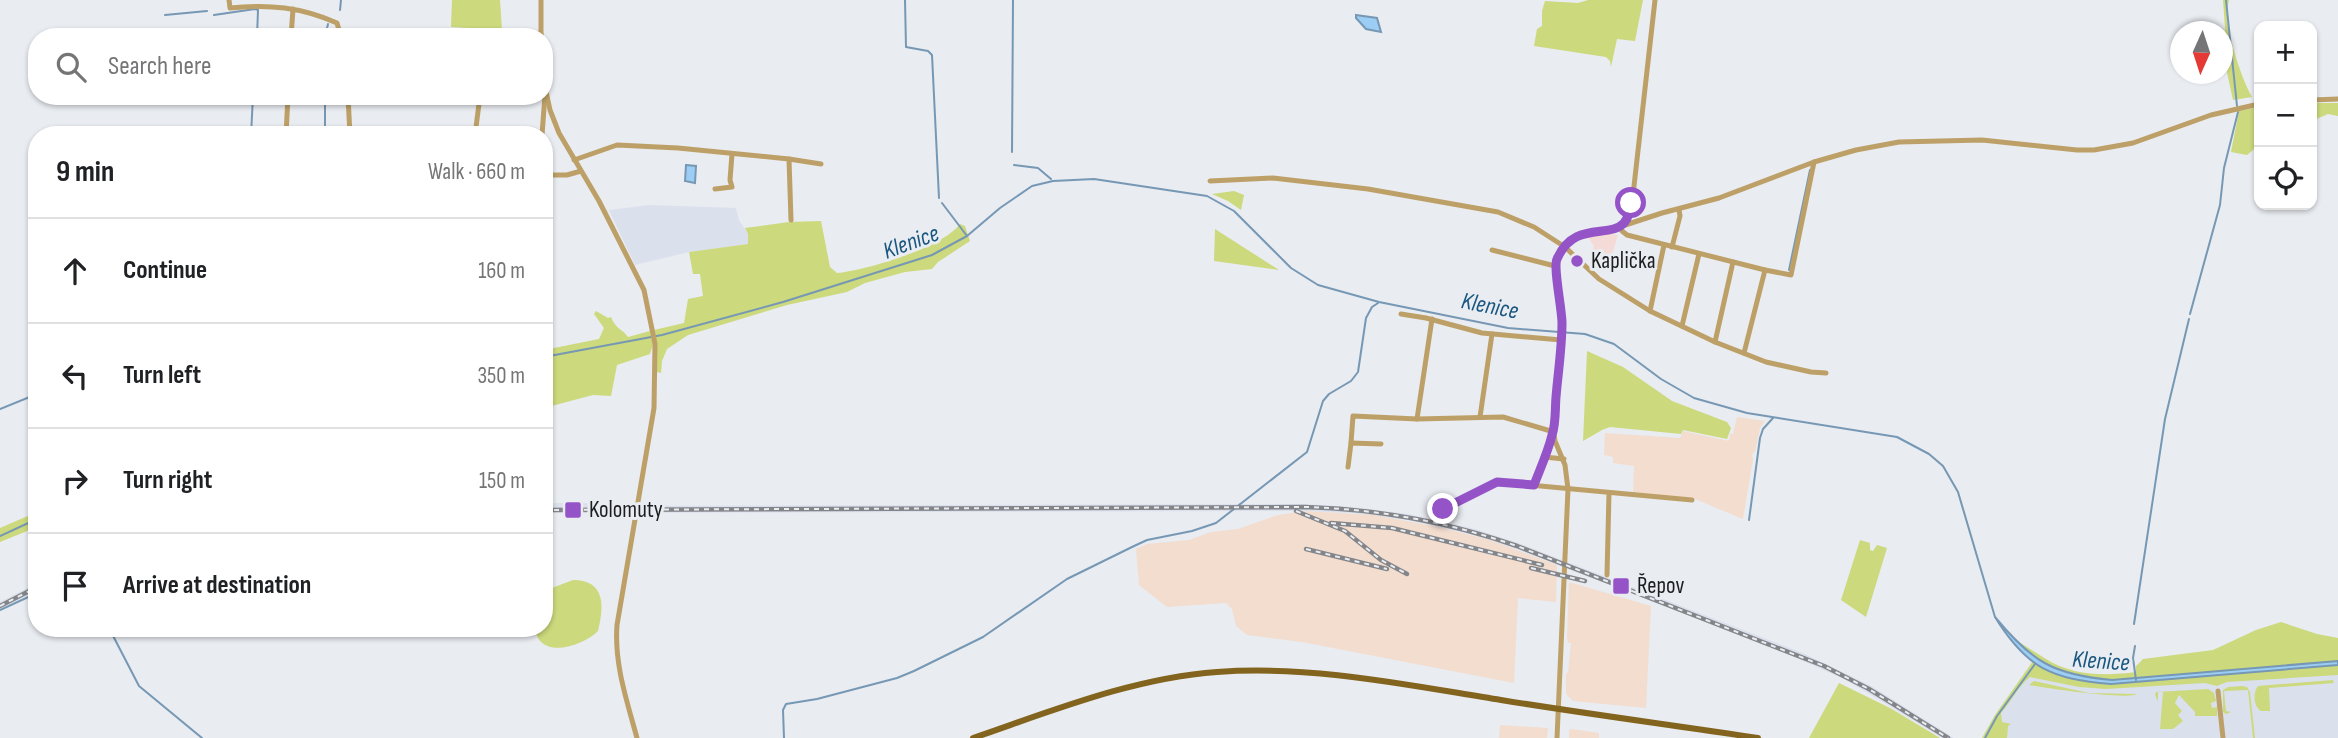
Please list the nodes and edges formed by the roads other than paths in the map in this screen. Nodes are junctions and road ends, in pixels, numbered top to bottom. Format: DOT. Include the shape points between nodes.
graph roads {
  1 [pos="229,0"];
  2 [pos="541,0"];
  3 [pos="1655,0"];
  4 [pos="293,9"];
  5 [pos="292,28"];
  6 [pos="338,28"];
  7 [pos="541,28"];
  8 [pos="2338,99"];
  9 [pos="2317,100"];
  10 [pos="288,105"];
  11 [pos="348,105"];
  12 [pos="479,105"];
  13 [pos="544,105"];
  14 [pos="550,105"];
  15 [pos="2254,105"];
  16 [pos="286,126"];
  17 [pos="350,126"];
  18 [pos="476,126"];
  19 [pos="543,126"];
  20 [pos="733,154"];
  21 [pos="789,159"];
  22 [pos="574,160"];
  23 [pos="1814,162"];
  24 [pos="821,164"];
  25 [pos="581,171"];
  26 [pos="553,175"];
  27 [pos="1210,181"];
  28 [pos="715,189"];
  29 [pos="1679,210"];
  30 [pos="791,220"];
  31 [pos="1621,226"];
  32 [pos="1664,245"];
  33 [pos="1565,247"];
  34 [pos="1672,247"];
  35 [pos="1492,250"];
  36 [pos="1699,254"];
  37 [pos="1733,262"];
  38 [pos="1555,266"];
  39 [pos="1765,270"];
  40 [pos="1650,311"];
  41 [pos="1401,314"];
  42 [pos="1432,319"];
  43 [pos="1682,326"];
  44 [pos="1492,334"];
  45 [pos="1561,339"];
  46 [pos="1715,342"];
  47 [pos="1744,353"];
  48 [pos="1826,373"];
  49 [pos="1480,417"];
  50 [pos="1417,419"];
  51 [pos="1554,432"];
  52 [pos="1350,443"];
  53 [pos="1381,444"];
  54 [pos="1544,457"];
  55 [pos="1564,459"];
  56 [pos="1348,467"];
  57 [pos="1534,485"];
  58 [pos="1568,489"];
  59 [pos="1609,493"];
  60 [pos="1692,500"];
  61 [pos="1443,509"];
  62 [pos="1607,575"];
  63 [pos="2218,691"];
  64 [pos="1559,709"];
  65 [pos="637,738"];
  66 [pos="972,738"];
  67 [pos="1557,738"];
  68 [pos="1758,738"];
  69 [pos="2223,738"];
  1 -- 4 [label="street" via="230,8"];
  2 -- 7 [label="street"];
  3 -- 31 [label="street" via="1633,195"];
  4 -- 5 [label="street"];
  4 -- 6 [label="street" via="313,12"];
  8 -- 9 [label="street"];
  10 -- 16 [label="street"];
  11 -- 17 [label="street"];
  12 -- 18 [label="street"];
  13 -- 19 [label="street"];
  14 -- 22 [label="street"];
  15 -- 23 [label="street" via="2103,149 1982,140 1899,142"];
  20 -- 21 [label="street"];
  20 -- 22 [label="street" via="617,145"];
  20 -- 28 [label="street" via="732,187"];
  21 -- 24 [label="street"];
  21 -- 30 [label="street"];
  22 -- 25 [label="street"];
  23 -- 29 [label="street"];
  23 -- 39 [label="street" via="1791,275"];
  25 -- 26 [label="street"];
  25 -- 65 [label="street" via="644,290 655,344 654,408 616,643"];
  27 -- 33 [label="street" via="1285,180 1499,212"];
  29 -- 31 [label="street"];
  29 -- 34 [label="street"];
  31 -- 32 [label="street" via="1627,235"];
  31 -- 33 [label="street" via="1585,232"];
  32 -- 34 [label="street"];
  32 -- 40 [label="street"];
  33 -- 38 [label="street"];
  33 -- 40 [label="street" via="1599,279"];
  34 -- 36 [label="street"];
  35 -- 38 [label="street"];
  36 -- 37 [label="street"];
  36 -- 43 [label="street"];
  37 -- 39 [label="street"];
  37 -- 46 [label="street"];
  38 -- 45 [label="street"];
  39 -- 47 [label="street"];
  40 -- 43 [label="street"];
  41 -- 42 [label="street"];
  42 -- 44 [label="street"];
  42 -- 50 [label="street"];
  43 -- 46 [label="street"];
  44 -- 45 [label="street"];
  44 -- 49 [label="street"];
  45 -- 51 [label="street"];
  46 -- 47 [label="street"];
  47 -- 48 [label="street" via="1766,362"];
  49 -- 50 [label="street"];
  49 -- 51 [label="street" via="1503,417"];
  50 -- 52 [label="street" via="1353,416"];
  51 -- 54 [label="street"];
  51 -- 55 [label="street"];
  52 -- 53 [label="street"];
  52 -- 56 [label="street"];
  54 -- 55 [label="street"];
  54 -- 57 [label="street"];
  55 -- 58 [label="street"];
  57 -- 58 [label="street"];
  57 -- 61 [label="street" via="1497,482"];
  58 -- 59 [label="street"];
  58 -- 64 [label="street"];
  59 -- 60 [label="street"];
  59 -- 62 [label="street"];
  63 -- 69 [label="street"];
  64 -- 66 [label="main road" via="1318,673 1215,672 1115,691"];
  64 -- 67 [label="street"];
  64 -- 68 [label="main road"];
}
